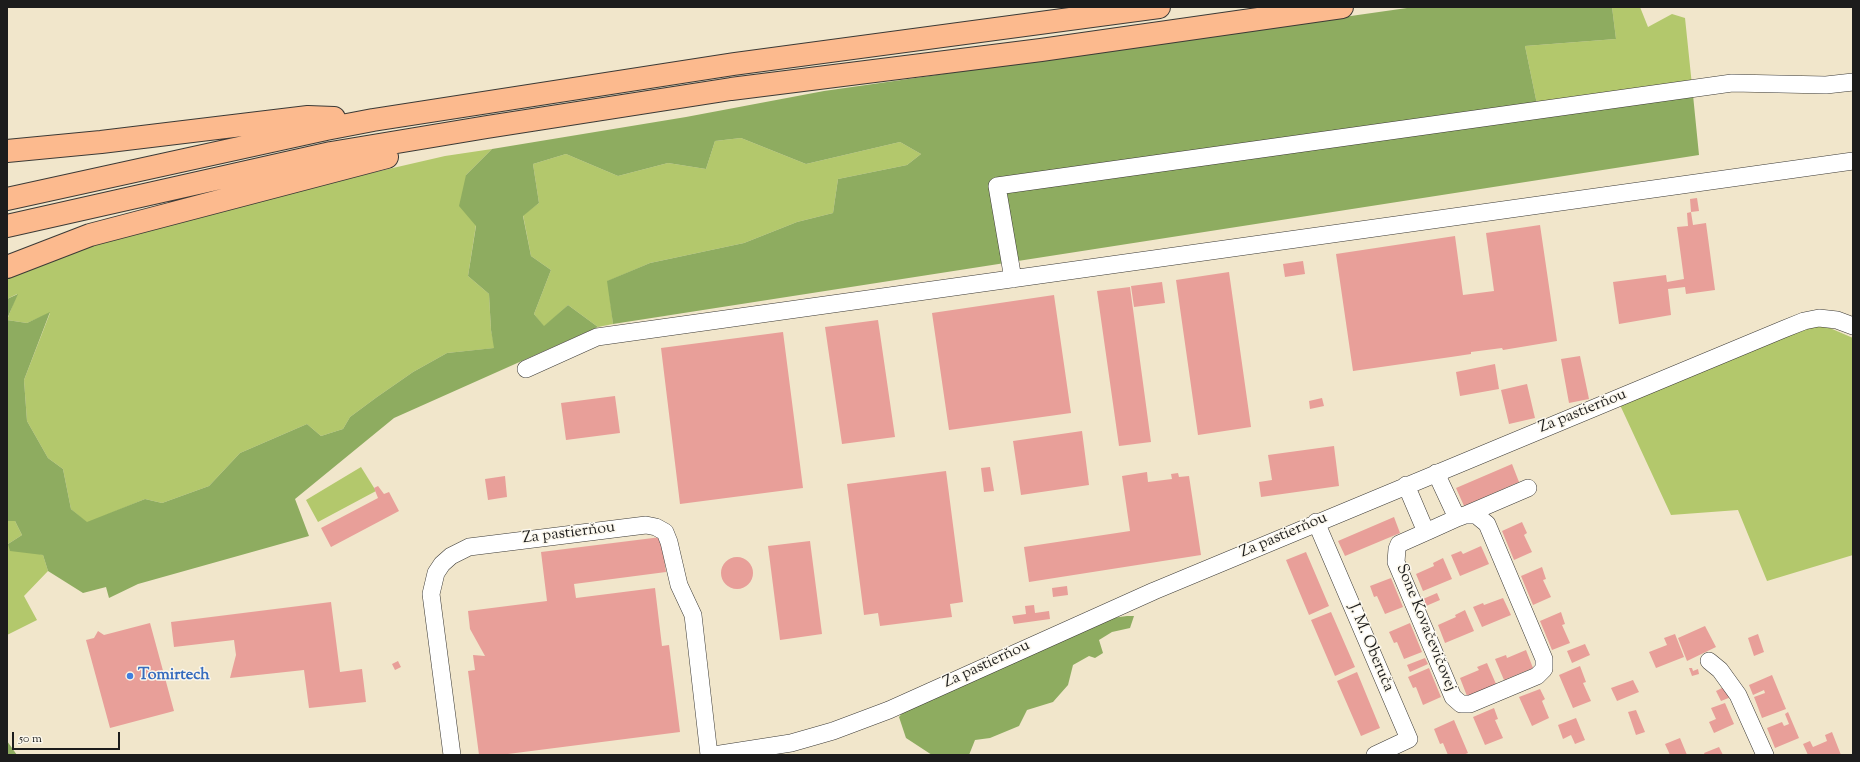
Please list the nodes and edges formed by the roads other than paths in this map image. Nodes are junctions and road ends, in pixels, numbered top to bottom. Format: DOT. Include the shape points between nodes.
graph roads {
  1 [pos="1159,7"];
  2 [pos="1342,7"];
  3 [pos="1853,82"];
  4 [pos="536,119"];
  5 [pos="373,120"];
  6 [pos="7,151"];
  7 [pos="1853,161"];
  8 [pos="7,199"];
  9 [pos="7,226"];
  10 [pos="7,268"];
  11 [pos="1013,279"];
  12 [pos="1853,326"];
  13 [pos="526,369"];
  14 [pos="1436,472"];
  15 [pos="1406,485"];
  16 [pos="1528,488"];
  17 [pos="1461,517"];
  18 [pos="1316,522"];
  19 [pos="1426,532"];
  20 [pos="1709,661"];
  21 [pos="452,755"];
  22 [pos="709,755"];
  23 [pos="714,755"];
  24 [pos="1374,755"];
  25 [pos="1765,755"];
  1 -- 5 [label="highway" via="734,64"];
  2 -- 4 [label="highway" via="1041,50 731,89"];
  3 -- 11 [label="street" via="1826,85 1732,83 997,186"];
  4 -- 9 [label="highway" via="331,153"];
  4 -- 10 [label="highway" via="90,235"];
  5 -- 6 [label="highway" via="308,117"];
  5 -- 8 [label="highway"];
  7 -- 11 [label="street"];
  11 -- 13 [label="street" via="597,337"];
  12 -- 14 [label="street, Za pastierňou" via="1827,318 1804,321"];
  14 -- 15 [label="street, Za pastierňou"];
  14 -- 17 [label="street"];
  15 -- 18 [label="street, Za pastierňou"];
  15 -- 19 [label="street"];
  16 -- 17 [label="street, Sone Kovačevičovej"];
  17 -- 19 [label="street, Sone Kovačevičovej"];
  17 -- 19 [label="street, Sone Kovačevičovej" via="1476,515 1487,524 1544,659 1544,669 1537,676 1470,704 1461,704 1453,697 1396,562 1396,549 1399,544"];
  18 -- 23 [label="street, Za pastierňou" via="862,721 791,743"];
  18 -- 24 [label="street, J. M. Oberuča" via="1409,740"];
  20 -- 25 [label="street" via="1720,670 1738,695"];
  21 -- 22 [label="street, Za pastierňou" via="431,594 436,573 442,564 469,546 646,525 665,532 679,585 693,615"];
}
